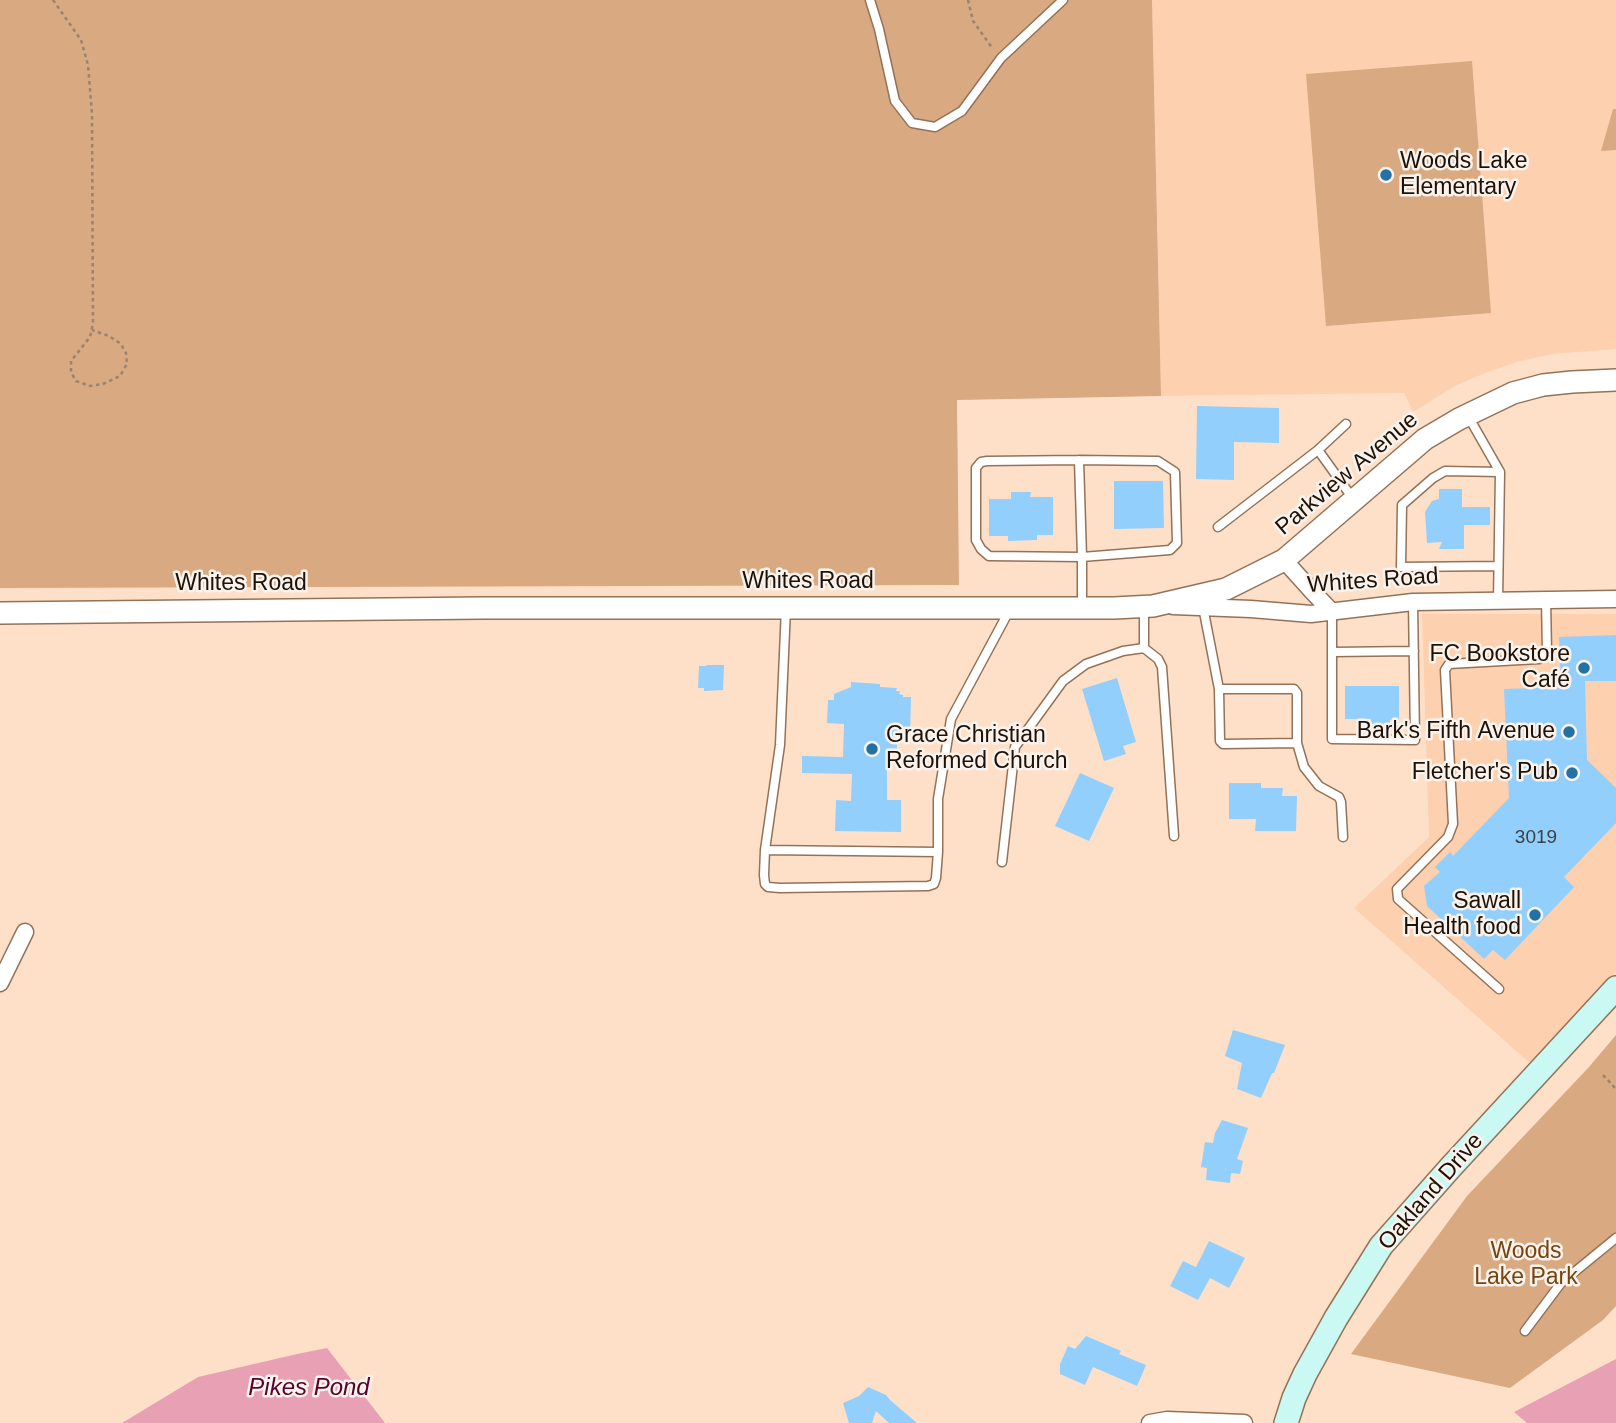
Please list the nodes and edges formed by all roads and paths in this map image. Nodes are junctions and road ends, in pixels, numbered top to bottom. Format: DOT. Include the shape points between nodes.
graph roads {
  1 [pos="53,0"];
  2 [pos="870,0"];
  3 [pos="968,0"];
  4 [pos="1063,0"];
  5 [pos="1001,58"];
  6 [pos="92,330"];
  7 [pos="1616,380"];
  8 [pos="1467,415"];
  9 [pos="1346,424"];
  10 [pos="1318,450"];
  11 [pos="1079,460"];
  12 [pos="1500,472"];
  13 [pos="1354,500"];
  14 [pos="1218,527"];
  15 [pos="1082,557"];
  16 [pos="1284,560"];
  17 [pos="1498,566"];
  18 [pos="1616,598"];
  19 [pos="1546,600"];
  20 [pos="1498,601"];
  21 [pos="1413,602"];
  22 [pos="1148,606"];
  23 [pos="1203,607"];
  24 [pos="786,608"];
  25 [pos="1010,608"];
  26 [pos="1082,608"];
  27 [pos="1332,612"];
  28 [pos="0,613"];
  29 [pos="1144,648"];
  30 [pos="1414,651"];
  31 [pos="1332,652"];
  32 [pos="1219,689"];
  33 [pos="1297,743"];
  34 [pos="1174,836"];
  35 [pos="1343,837"];
  36 [pos="765,850"];
  37 [pos="938,852"];
  38 [pos="1002,862"];
  39 [pos="25,932"];
  40 [pos="0,983"];
  41 [pos="1616,988"];
  42 [pos="1499,989"];
  43 [pos="1603,1075"];
  44 [pos="1616,1089"];
  45 [pos="1616,1238"];
  46 [pos="1525,1331"];
  47 [pos="1150,1423"];
  48 [pos="1244,1423"];
  49 [pos="1286,1423"];
  1 -- 6 [label="path" via="81,40 88,65"];
  2 -- 5 [label="lane" via="895,100 912,123 935,127 962,111"];
  3 -- 5 [label="path" via="973,20"];
  4 -- 5 [label="lane"];
  6 -- 6 [label="path" via="71,361 76,381 90,386 120,376 127,365 121,344"];
  7 -- 8 [label="street, Parkview Avenue" via="1543,385 1513,393"];
  8 -- 12 [label="lane"];
  8 -- 13 [label="street, Parkview Avenue" via="1425,439"];
  9 -- 10 [label="lane"];
  10 -- 13 [label="lane"];
  10 -- 14 [label="lane"];
  11 -- 15 [label="lane"];
  11 -- 15 [label="lane" via="1158,461 1175,472 1177,543 1170,550"];
  11 -- 15 [label="lane" via="981,462 976,468 976,540 989,555"];
  12 -- 17 [label="lane"];
  12 -- 17 [label="lane" via="1445,471 1402,505 1401,567"];
  13 -- 16 [label="street, Parkview Avenue"];
  15 -- 26 [label="lane"];
  16 -- 22 [label="street, Parkview Avenue" via="1226,589"];
  16 -- 27 [label="street"];
  17 -- 20 [label="lane"];
  18 -- 19 [label="street, Whites Road"];
  19 -- 20 [label="street, Whites Road"];
  19 -- 42 [label="lane" via="1547,652 1539,659 1449,664 1445,670 1453,824 1448,837 1396,889 1398,900"];
  20 -- 21 [label="street, Whites Road"];
  21 -- 27 [label="street, Whites Road"];
  21 -- 30 [label="lane"];
  22 -- 23 [label="street, Whites Road"];
  22 -- 26 [label="street, Whites Road"];
  22 -- 29 [label="lane"];
  23 -- 27 [label="street, Whites Road"];
  23 -- 32 [label="lane"];
  24 -- 25 [label="street, Whites Road"];
  24 -- 28 [label="street, Whites Road"];
  24 -- 36 [label="lane" via="780,745"];
  25 -- 26 [label="street, Whites Road"];
  25 -- 37 [label="lane" via="951,719 938,799"];
  27 -- 31 [label="lane"];
  29 -- 34 [label="lane" via="1161,667"];
  29 -- 38 [label="lane" via="1086,664 1063,681 1015,747"];
  30 -- 31 [label="lane"];
  30 -- 31 [label="lane" via="1415,740 1332,738"];
  32 -- 33 [label="lane" via="1294,689"];
  32 -- 33 [label="lane" via="1223,744"];
  33 -- 35 [label="lane" via="1304,767 1319,786 1339,797"];
  36 -- 37 [label="lane"];
  36 -- 37 [label="lane" via="765,884 780,888 928,886 936,878"];
  39 -- 40 [label="street"];
  41 -- 49 [label="main road, Oakland Drive" via="1381,1246 1318,1349"];
  43 -- 44 [label="path"];
  45 -- 46 [label="lane" via="1561,1283"];
  47 -- 48 [label="street"];
}
